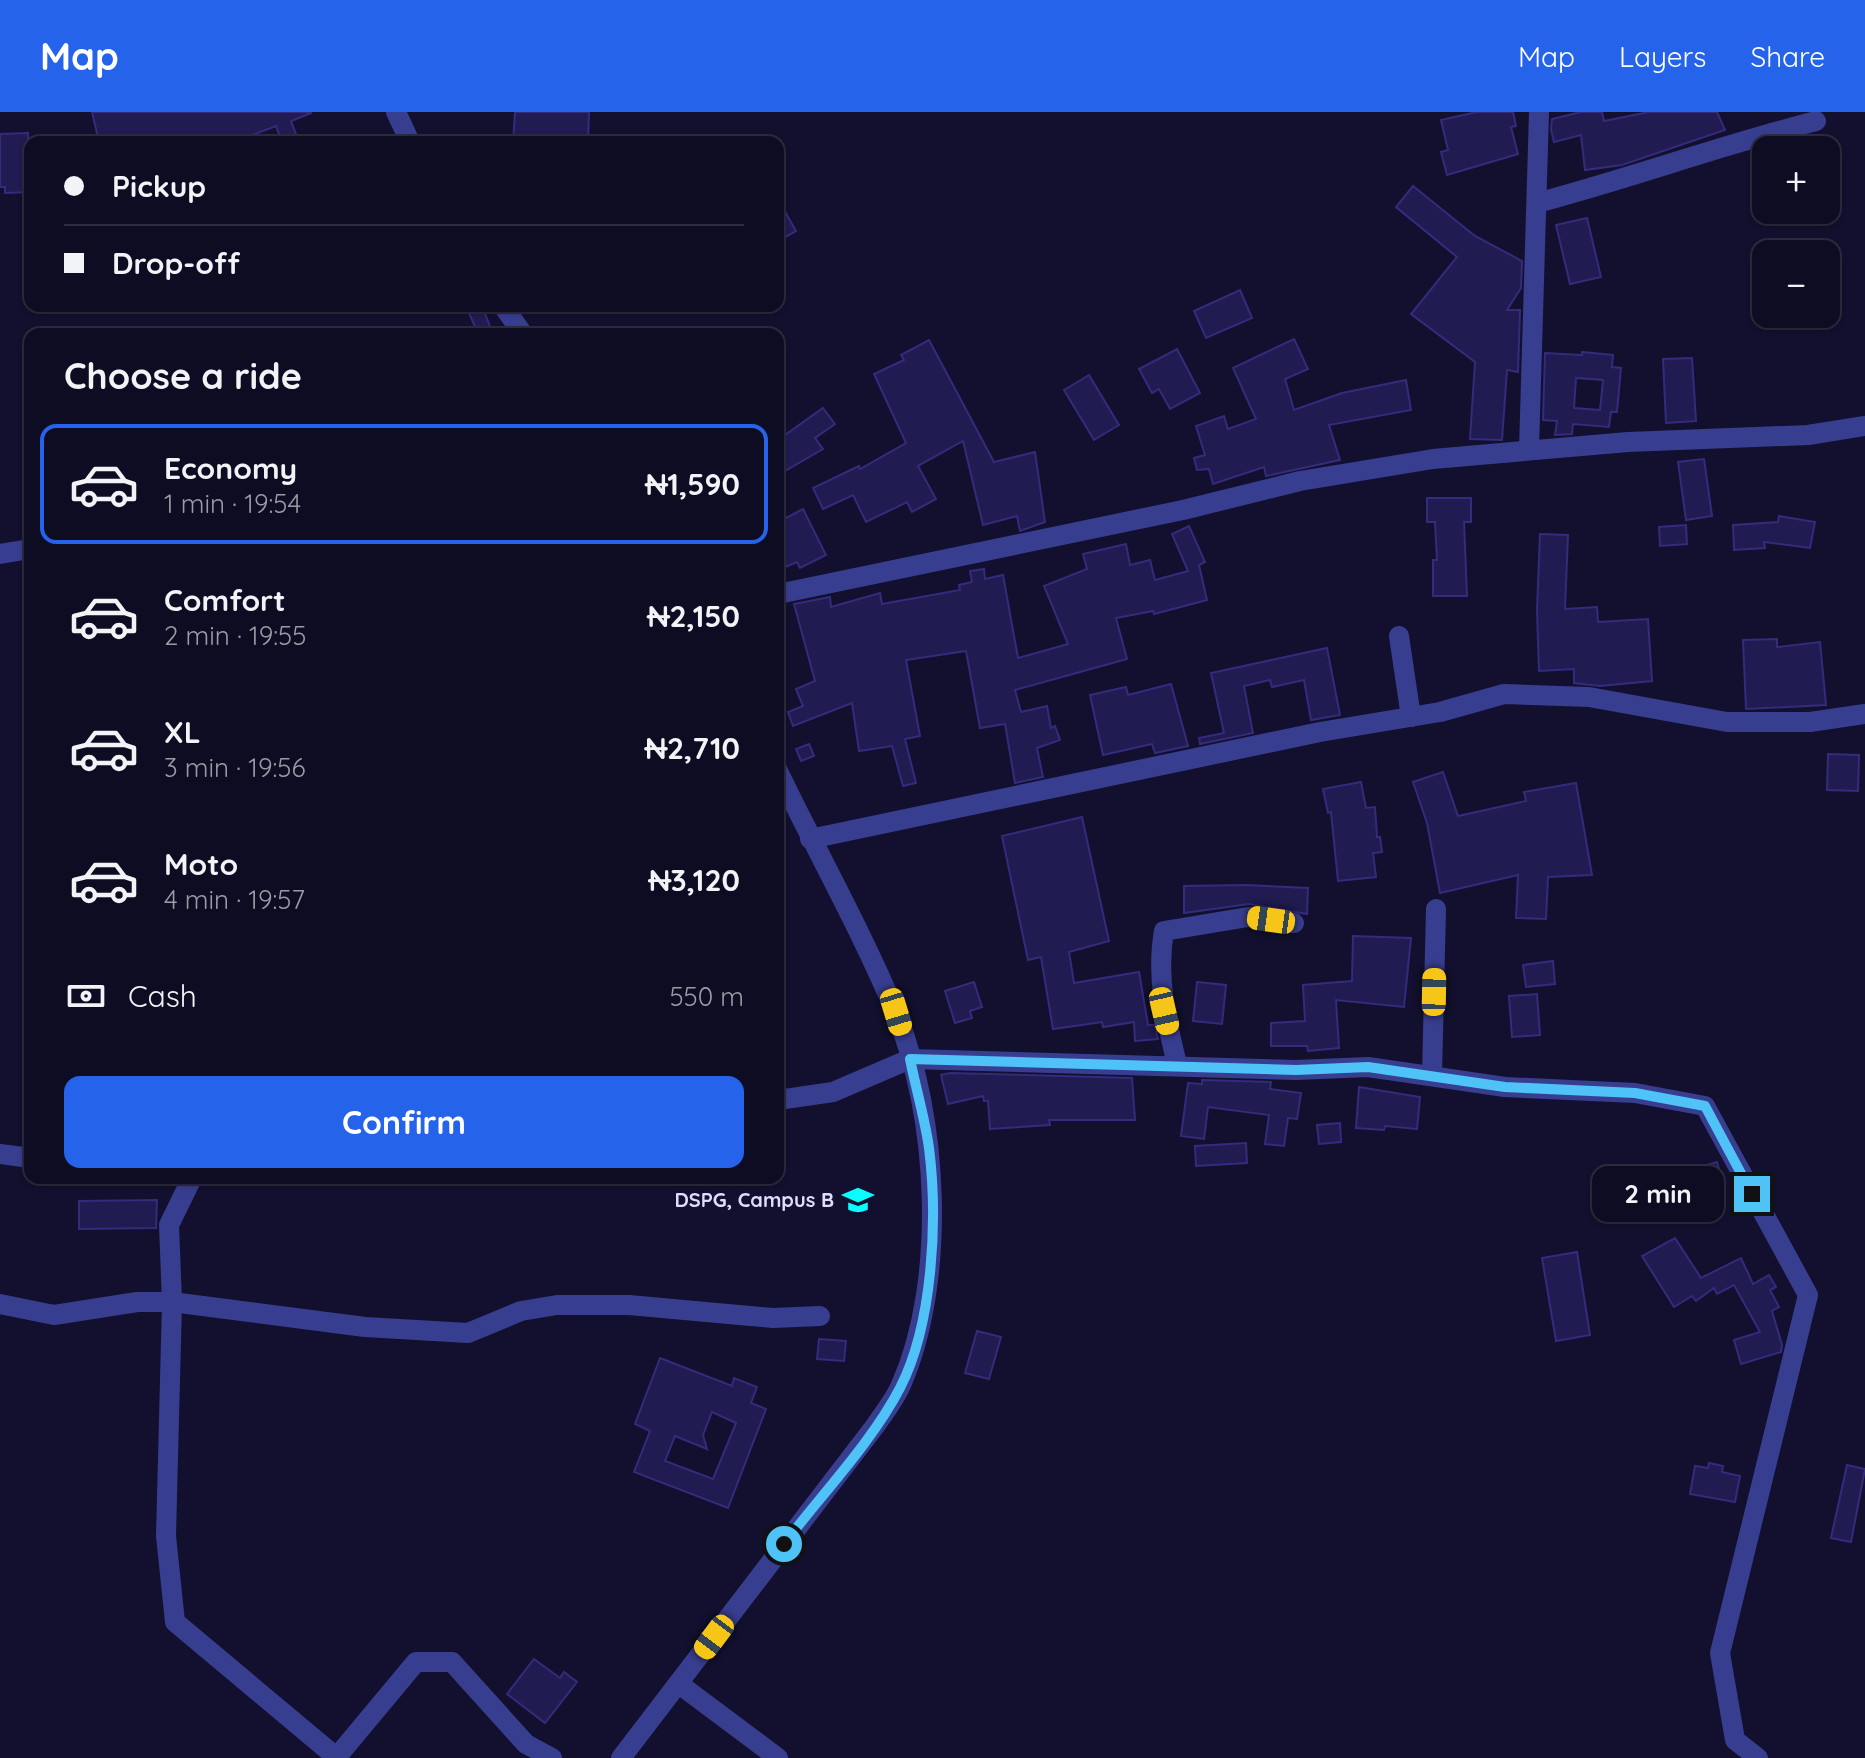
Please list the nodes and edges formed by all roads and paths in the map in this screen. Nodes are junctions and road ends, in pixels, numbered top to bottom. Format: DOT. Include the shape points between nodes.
graph roads {
  1 [pos="396,112"];
  2 [pos="1539,112"];
  3 [pos="1816,121"];
  4 [pos="407,136"];
  5 [pos="1537,203"];
  6 [pos="1865,426"];
  7 [pos="1529,449"];
  8 [pos="24,550"];
  9 [pos="0,554"];
  10 [pos="784,593"];
  11 [pos="1399,636"];
  12 [pos="1865,714"];
  13 [pos="1411,717"];
  14 [pos="784,784"];
  15 [pos="810,839"];
  16 [pos="1436,909"];
  17 [pos="1294,923"];
  18 [pos="910,1059"];
  19 [pos="1177,1064"];
  20 [pos="1432,1075"];
  21 [pos="784,1099"];
  22 [pos="0,1154"];
  23 [pos="24,1157"];
  24 [pos="185,1184"];
  25 [pos="172,1302"];
  26 [pos="0,1304"];
  27 [pos="820,1316"];
  28 [pos="679,1684"];
  29 [pos="336,1758"];
  30 [pos="552,1758"];
  31 [pos="621,1758"];
  32 [pos="778,1758"];
  33 [pos="1758,1758"];
  1 -- 4 [label="street"];
  2 -- 5 [label="street"];
  3 -- 5 [label="street"];
  5 -- 7 [label="street"];
  6 -- 7 [label="street" via="1808,435"];
  7 -- 10 [label="street" via="1300,481"];
  8 -- 9 [label="street"];
  11 -- 13 [label="street"];
  12 -- 13 [label="street" via="1810,722 1727,722 1589,697 1504,694"];
  13 -- 15 [label="street"];
  14 -- 15 [label="street"];
  15 -- 18 [label="street" via="896,1012"];
  16 -- 20 [label="street"];
  17 -- 19 [label="street" via="1248,917 1164,931 1164,1011"];
  18 -- 19 [label="street"];
  18 -- 21 [label="street" via="833,1092"];
  18 -- 28 [label="street" via="929,1148 933,1221 926,1296 901,1387"];
  19 -- 20 [label="street" via="1296,1070 1368,1067"];
  20 -- 33 [label="street" via="1505,1087 1635,1093 1705,1106 1808,1295 1720,1653 1735,1740"];
  22 -- 23 [label="street"];
  24 -- 25 [label="street" via="169,1225"];
  25 -- 26 [label="street" via="54,1315"];
  25 -- 27 [label="street" via="365,1327 468,1333 521,1311 557,1305"];
  25 -- 29 [label="street" via="166,1536 175,1622"];
  28 -- 31 [label="street"];
  28 -- 32 [label="street"];
  29 -- 30 [label="street" via="416,1662 452,1662 526,1744"];
}
